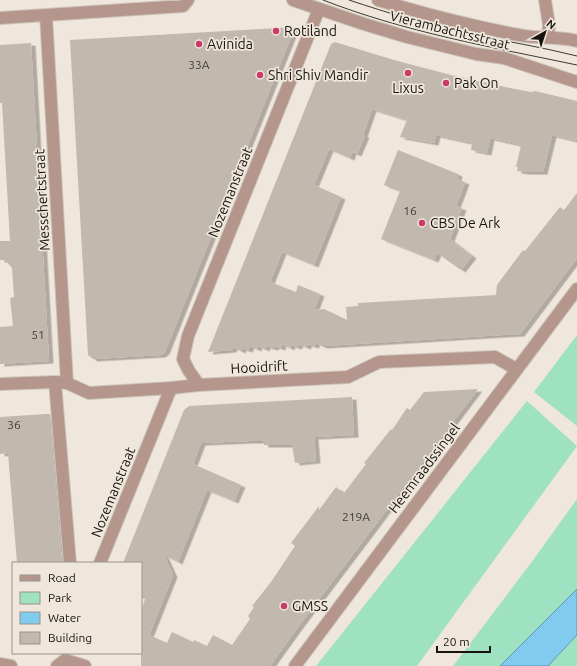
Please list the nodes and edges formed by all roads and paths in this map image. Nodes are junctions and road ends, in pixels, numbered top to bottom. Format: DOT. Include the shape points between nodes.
graph roads {
  1 [pos="188,0"];
  2 [pos="292,0"];
  3 [pos="378,0"];
  4 [pos="545,0"];
  5 [pos="319,9"];
  6 [pos="46,15"];
  7 [pos="0,18"];
  8 [pos="548,36"];
  9 [pos="577,41"];
  10 [pos="577,82"];
  11 [pos="577,289"];
  12 [pos="516,369"];
  13 [pos="55,382"];
  14 [pos="67,382"];
  15 [pos="0,384"];
  16 [pos="199,385"];
  17 [pos="171,388"];
  18 [pos="70,562"];
  19 [pos="100,562"];
  20 [pos="62,660"];
  21 [pos="0,664"];
  22 [pos="11,666"];
  23 [pos="85,666"];
  24 [pos="295,666"];
  1 -- 6 [label="street" via="183,6"];
  2 -- 5 [label="street, Vierambachtsstraat"];
  3 -- 8 [label="street, Vierambachtsstraat" via="420,13 521,35"];
  4 -- 8 [label="street"];
  5 -- 10 [label="street, Vierambachtsstraat" via="407,37 476,54 504,58"];
  5 -- 16 [label="street, Nozemanstraat" via="188,336 183,359 188,371"];
  6 -- 7 [label="street"];
  6 -- 14 [label="street, Messchertstraat"];
  8 -- 9 [label="street, Vierambachtsstraat"];
  11 -- 12 [label="street, Heemraadssingel"];
  12 -- 16 [label="street, Hooidrift" via="495,357 379,362 348,377"];
  12 -- 24 [label="street, Heemraadssingel"];
  13 -- 14 [label="street, Hooidrift"];
  13 -- 15 [label="street, Hooidrift"];
  13 -- 18 [label="street, Nozemanstraat"];
  14 -- 17 [label="street, Hooidrift" via="89,393"];
  16 -- 17 [label="street, Hooidrift"];
  17 -- 19 [label="street, Nozemanstraat"];
  20 -- 23 [label="street"];
  21 -- 22 [label="street"];
}
